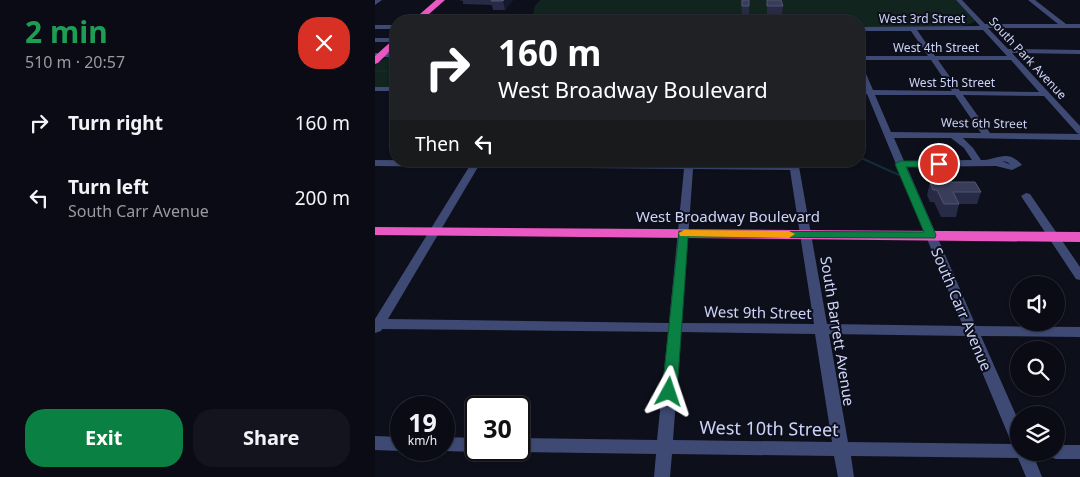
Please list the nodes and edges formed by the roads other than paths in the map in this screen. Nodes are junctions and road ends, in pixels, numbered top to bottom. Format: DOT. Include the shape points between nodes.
graph roads {
  1 [pos="379,0"];
  2 [pos="441,0"];
  3 [pos="959,0"];
  4 [pos="1031,0"];
  5 [pos="375,3"];
  6 [pos="423,15"];
  7 [pos="375,23"];
  8 [pos="390,23"];
  9 [pos="1064,26"];
  10 [pos="1080,26"];
  11 [pos="375,27"];
  12 [pos="390,27"];
  13 [pos="984,27"];
  14 [pos="865,29"];
  15 [pos="913,29"];
  16 [pos="375,40"];
  17 [pos="390,40"];
  18 [pos="390,45"];
  19 [pos="1007,51"];
  20 [pos="1080,52"];
  21 [pos="390,56"];
  22 [pos="377,57"];
  23 [pos="865,58"];
  24 [pos="933,58"];
  25 [pos="1013,58"];
  26 [pos="375,89"];
  27 [pos="390,89"];
  28 [pos="865,92"];
  29 [pos="958,93"];
  30 [pos="865,94"];
  31 [pos="1046,94"];
  32 [pos="1076,121"];
  33 [pos="1080,130"];
  34 [pos="888,135"];
  35 [pos="987,135"];
  36 [pos="1080,137"];
  37 [pos="966,139"];
  38 [pos="971,159"];
  39 [pos="375,163"];
  40 [pos="390,163"];
  41 [pos="997,163"];
  42 [pos="900,164"];
  43 [pos="473,167"];
  44 [pos="689,167"];
  45 [pos="795,167"];
  46 [pos="1026,196"];
  47 [pos="375,231"];
  48 [pos="433,231"];
  49 [pos="683,233"];
  50 [pos="806,234"];
  51 [pos="931,235"];
  52 [pos="1053,236"];
  53 [pos="1080,236"];
  54 [pos="1080,276"];
  55 [pos="376,326"];
  56 [pos="675,327"];
  57 [pos="821,329"];
  58 [pos="971,330"];
  59 [pos="1080,332"];
  60 [pos="1010,420"];
  61 [pos="375,443"];
  62 [pos="390,444"];
  63 [pos="530,445"];
  64 [pos="665,447"];
  65 [pos="841,449"];
  66 [pos="1010,451"];
  67 [pos="1065,452"];
  68 [pos="1080,452"];
  69 [pos="1028,461"];
  70 [pos="662,477"];
  71 [pos="846,477"];
  72 [pos="1034,477"];
  1 -- 5 [label="street"];
  2 -- 6 [label="highway"];
  3 -- 13 [label="street, South Park Avenue"];
  4 -- 9 [label="street"];
  7 -- 8 [label="street"];
  9 -- 10 [label="street, West 3rd Street"];
  9 -- 13 [label="street, West 3rd Street"];
  11 -- 12 [label="street"];
  13 -- 15 [label="street, West 3rd Street"];
  13 -- 19 [label="street, South Park Avenue"];
  14 -- 15 [label="street, West 3rd Street"];
  15 -- 24 [label="street"];
  16 -- 17 [label="street"];
  18 -- 22 [label="highway"];
  19 -- 20 [label="street"];
  19 -- 25 [label="street, South Park Avenue"];
  21 -- 22 [label="street"];
  23 -- 24 [label="street, West 4th Street"];
  24 -- 25 [label="street, West 4th Street"];
  24 -- 29 [label="street"];
  25 -- 31 [label="street, South Park Avenue"];
  26 -- 27 [label="street"];
  28 -- 29 [label="street, West 5th Street"];
  29 -- 31 [label="street, West 5th Street"];
  29 -- 35 [label="street"];
  30 -- 34 [label="street, South Carr Avenue"];
  31 -- 32 [label="street, South Park Avenue"];
  32 -- 33 [label="street, South Park Avenue"];
  34 -- 37 [label="street, West 6th Street" via="951,135"];
  34 -- 42 [label="street, South Carr Avenue"];
  35 -- 36 [label="street, West 6th Street"];
  35 -- 37 [label="street, West 6th Street"];
  37 -- 38 [label="street"];
  38 -- 41 [label="street"];
  38 -- 42 [label="street" via="959,164"];
  39 -- 40 [label="street"];
  42 -- 51 [label="street, South Carr Avenue"];
  43 -- 48 [label="street"];
  44 -- 49 [label="street"];
  45 -- 50 [label="street, South Barrett Avenue"];
  46 -- 52 [label="street"];
  47 -- 48 [label="highway, West Broadway Boulevard"];
  48 -- 49 [label="highway, West Broadway Boulevard"];
  48 -- 55 [label="street"];
  49 -- 50 [label="highway, West Broadway Boulevard"];
  49 -- 56 [label="street"];
  50 -- 51 [label="highway, West Broadway Boulevard"];
  50 -- 57 [label="street, South Barrett Avenue"];
  51 -- 52 [label="highway, West Broadway Boulevard"];
  51 -- 58 [label="street, South Carr Avenue"];
  52 -- 53 [label="highway, West Broadway Boulevard"];
  52 -- 54 [label="street"];
  55 -- 56 [label="street, West 9th Street"];
  56 -- 57 [label="street, West 9th Street"];
  56 -- 64 [label="street"];
  57 -- 58 [label="street, West 9th Street"];
  57 -- 65 [label="street, South Barrett Avenue"];
  58 -- 59 [label="street, West 9th Street"];
  58 -- 60 [label="street, South Carr Avenue"];
  61 -- 62 [label="street"];
  63 -- 64 [label="street, West 10th Street"];
  64 -- 65 [label="street, West 10th Street"];
  64 -- 70 [label="street"];
  65 -- 66 [label="street, West 10th Street"];
  65 -- 71 [label="street, South Barrett Avenue"];
  67 -- 68 [label="street"];
  69 -- 72 [label="street"];
}
